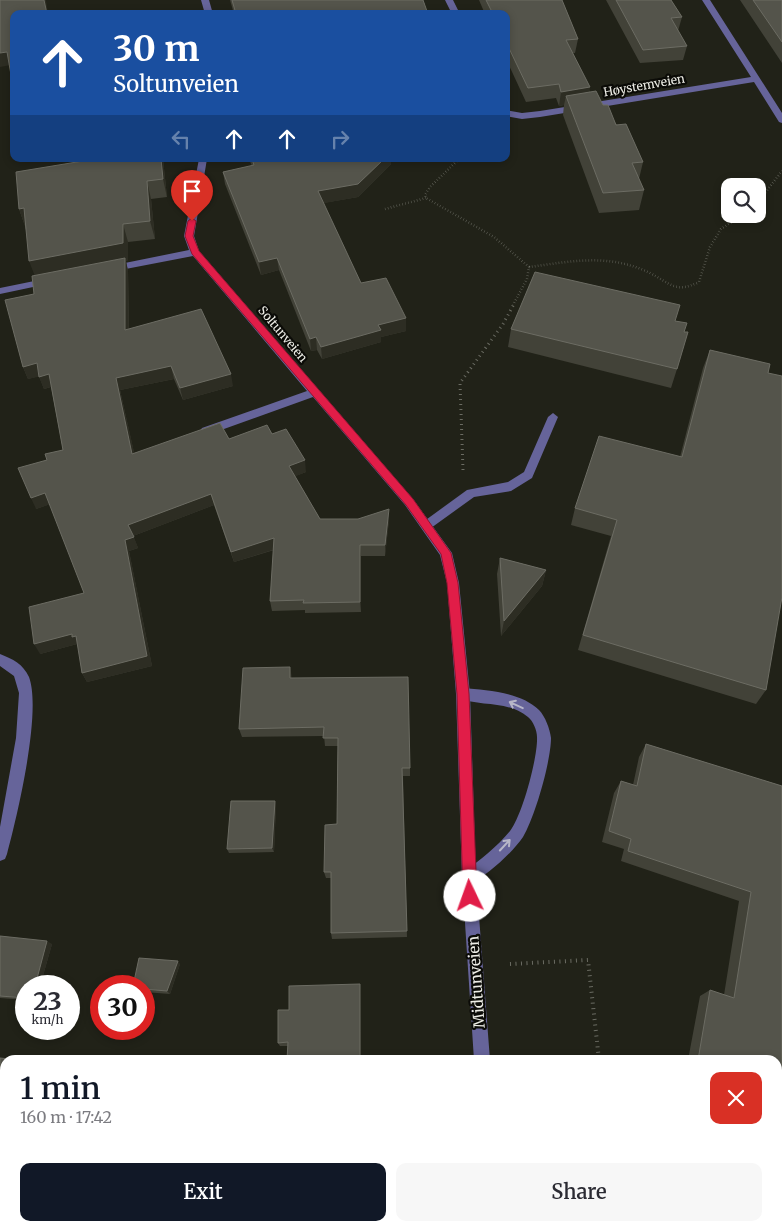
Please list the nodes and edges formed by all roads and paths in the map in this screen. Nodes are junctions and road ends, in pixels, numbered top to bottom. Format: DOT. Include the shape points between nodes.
graph roads {
  1 [pos="706,0"];
  2 [pos="755,79"];
  3 [pos="510,114"];
  4 [pos="782,120"];
  5 [pos="202,162"];
  6 [pos="456,162"];
  7 [pos="782,171"];
  8 [pos="766,192"];
  9 [pos="426,198"];
  10 [pos="385,209"];
  11 [pos="730,223"];
  12 [pos="195,252"];
  13 [pos="529,267"];
  14 [pos="99,272"];
  15 [pos="64,278"];
  16 [pos="0,291"];
  17 [pos="314,392"];
  18 [pos="553,418"];
  19 [pos="198,434"];
  20 [pos="471,493"];
  21 [pos="427,526"];
  22 [pos="0,660"];
  23 [pos="463,694"];
  24 [pos="0,854"];
  25 [pos="469,877"];
  26 [pos="510,964"];
  27 [pos="482,1055"];
  28 [pos="598,1055"];
  1 -- 2 [label="street"];
  2 -- 3 [label="street, Høystemveien" via="540,114"];
  2 -- 4 [label="street"];
  5 -- 12 [label="street, Soltunveien" via="189,236"];
  6 -- 9 [label="path" via="430,187"];
  7 -- 8 [label="path"];
  9 -- 10 [label="path"];
  9 -- 13 [label="path" via="499,239"];
  11 -- 13 [label="path" via="721,229 710,247 699,282 689,288 674,288 654,274 623,263 562,263"];
  12 -- 14 [label="street"];
  12 -- 17 [label="street, Soltunveien"];
  13 -- 20 [label="path" via="527,279 503,324 460,384 463,484"];
  15 -- 16 [label="street"];
  17 -- 19 [label="street"];
  17 -- 21 [label="street, Soltunveien"];
  18 -- 20 [label="street" via="528,475 510,486"];
  20 -- 21 [label="street"];
  21 -- 23 [label="street, Soltunveien" via="446,553 451,575"];
  22 -- 24 [label="street" via="15,666 23,679 27,696 20,758"];
  23 -- 25 [label="street, Midtunveien"];
  25 -- 23 [label="street, one-way" via="519,831 532,792 544,736 534,714 515,703"];
  25 -- 27 [label="street, Midtunveien"];
  26 -- 28 [label="path" via="588,960"];
}
